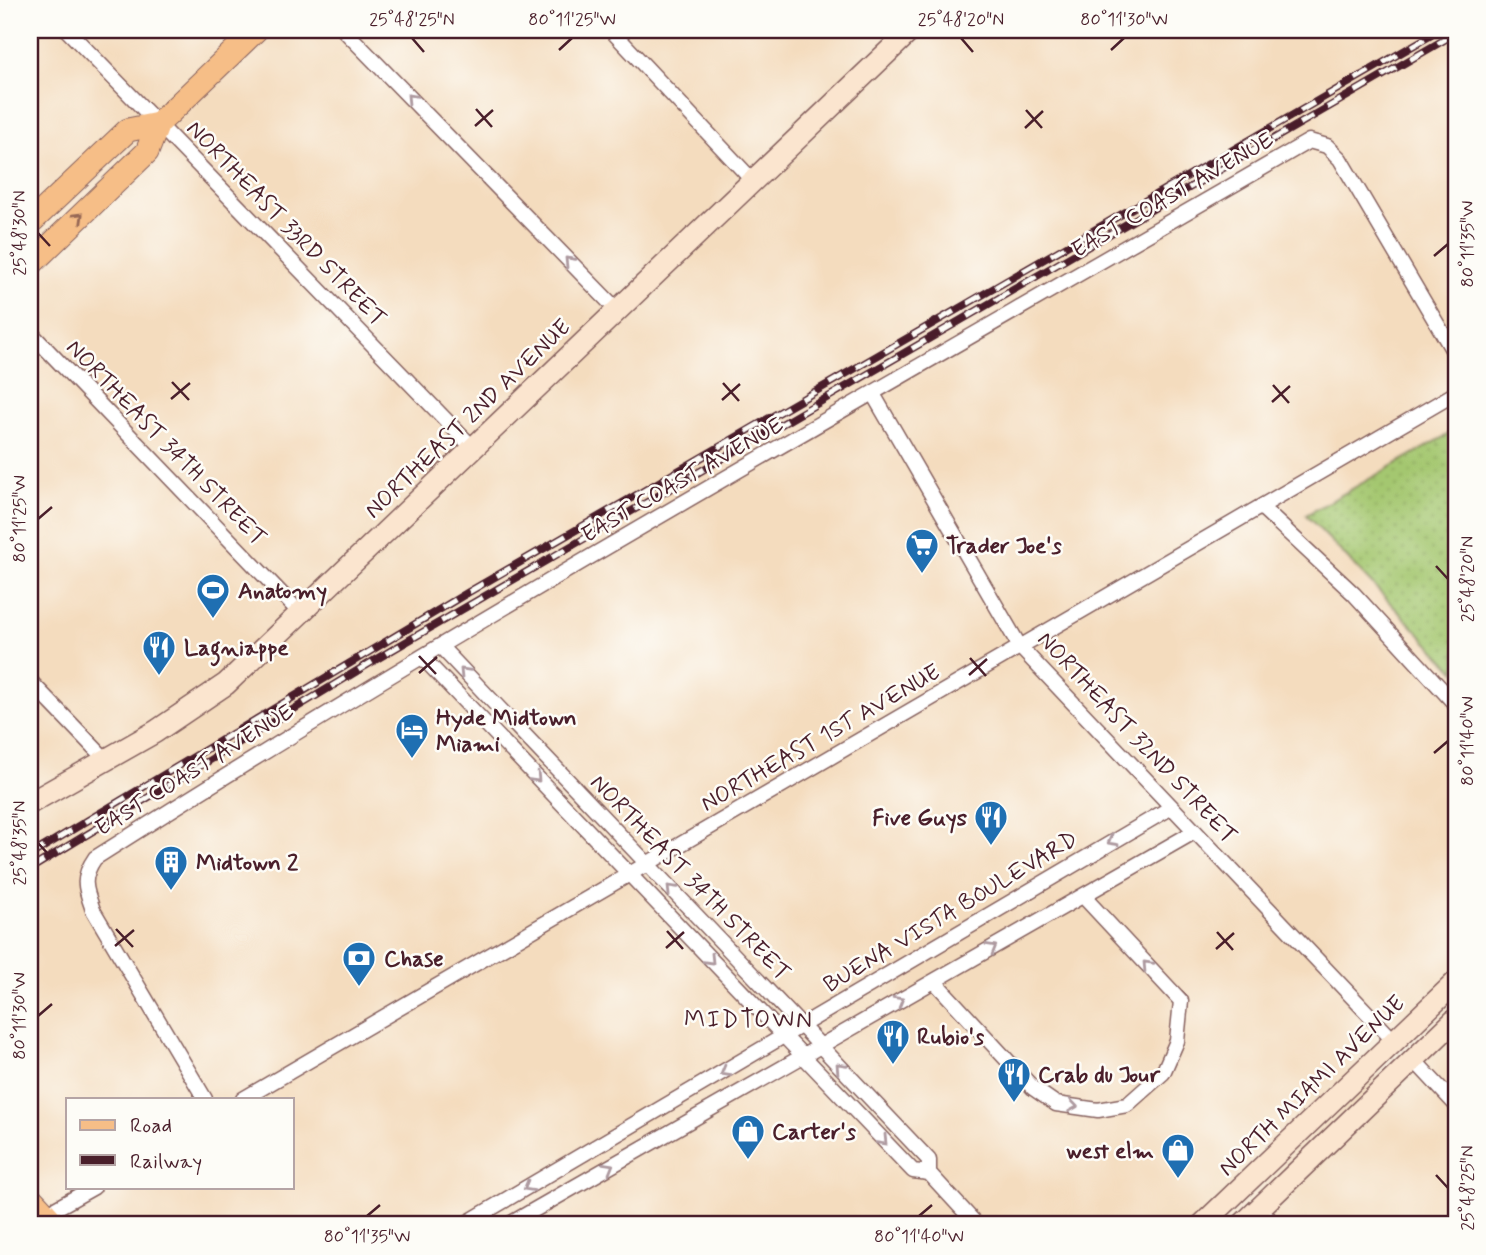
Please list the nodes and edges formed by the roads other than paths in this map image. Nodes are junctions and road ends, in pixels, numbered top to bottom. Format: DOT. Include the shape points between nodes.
graph roads {
  1 [pos="67,30"];
  2 [pos="256,30"];
  3 [pos="344,30"];
  4 [pos="611,30"];
  5 [pos="911,30"];
  6 [pos="158,124"];
  7 [pos="753,181"];
  8 [pos="30,223"];
  9 [pos="30,265"];
  10 [pos="617,310"];
  11 [pos="30,332"];
  12 [pos="1456,356"];
  13 [pos="1456,393"];
  14 [pos="873,394"];
  15 [pos="473,448"];
  16 [pos="1261,507"];
  17 [pos="301,614"];
  18 [pos="440,646"];
  19 [pos="1020,647"];
  20 [pos="422,657"];
  21 [pos="30,681"];
  22 [pos="1456,705"];
  23 [pos="106,760"];
  24 [pos="30,803"];
  25 [pos="1172,807"];
  26 [pos="1194,831"];
  27 [pos="646,864"];
  28 [pos="628,874"];
  29 [pos="1083,896"];
  30 [pos="934,981"];
  31 [pos="1456,982"];
  32 [pos="1456,1012"];
  33 [pos="1450,1025"];
  34 [pos="803,1027"];
  35 [pos="784,1038"];
  36 [pos="1395,1041"];
  37 [pos="821,1046"];
  38 [pos="802,1057"];
  39 [pos="1413,1060"];
  40 [pos="204,1098"];
  41 [pos="245,1098"];
  42 [pos="1456,1105"];
  43 [pos="929,1173"];
  44 [pos="91,1188"];
  45 [pos="39,1207"];
  46 [pos="1259,1208"];
  47 [pos="463,1225"];
  48 [pos="508,1225"];
  49 [pos="977,1225"];
  50 [pos="1202,1225"];
  51 [pos="1227,1225"];
  52 [pos="1242,1225"];
  53 [pos="1275,1225"];
  1 -- 6 [label="street, NORTHEAST 33RD STREET"];
  2 -- 6 [label="main road"];
  10 -- 3 [label="street, one-way"];
  4 -- 7 [label="street"];
  5 -- 7 [label="main road, NORTHEAST 2ND AVENUE"];
  6 -- 8 [label="main road" via="128,130"];
  9 -- 6 [label="main road, one-way" via="147,152"];
  6 -- 15 [label="street, NORTHEAST 33RD STREET"];
  7 -- 10 [label="main road, NORTHEAST 2ND AVENUE"];
  10 -- 15 [label="main road, NORTHEAST 2ND AVENUE"];
  11 -- 17 [label="street, NORTHEAST 34TH STREET"];
  12 -- 14 [label="street, EAST COAST AVENUE" via="1340,159 1327,146 1309,141"];
  13 -- 16 [label="street, NORTHEAST 1ST AVENUE"];
  14 -- 18 [label="street, EAST COAST AVENUE"];
  14 -- 19 [label="street, NORTHEAST 32ND STREET"];
  15 -- 17 [label="main road, NORTHEAST 2ND AVENUE"];
  16 -- 19 [label="street, NORTHEAST 1ST AVENUE"];
  16 -- 22 [label="street" via="1354,594"];
  17 -- 23 [label="main road, NORTHEAST 2ND AVENUE" via="209,698"];
  18 -- 20 [label="street, EAST COAST AVENUE"];
  27 -- 18 [label="street, NORTHEAST 34TH STREET, one-way"];
  19 -- 25 [label="street, NORTHEAST 32ND STREET"];
  19 -- 27 [label="street, NORTHEAST 1ST AVENUE"];
  20 -- 28 [label="street, NORTHEAST 34TH STREET, one-way"];
  20 -- 40 [label="street, EAST COAST AVENUE" via="241,765 95,858 87,870 83,883 93,910"];
  21 -- 23 [label="street"];
  23 -- 24 [label="main road, NORTHEAST 2ND AVENUE"];
  25 -- 26 [label="street, NORTHEAST 32ND STREET"];
  25 -- 34 [label="street, BUENA VISTA BOULEVARD, one-way"];
  26 -- 29 [label="street"];
  26 -- 36 [label="street, NORTHEAST 32ND STREET"];
  27 -- 28 [label="street, NORTHEAST 1ST AVENUE"];
  34 -- 27 [label="street, NORTHEAST 34TH STREET, one-way"];
  28 -- 35 [label="street, NORTHEAST 34TH STREET, one-way"];
  28 -- 41 [label="street, NORTHEAST 1ST AVENUE"];
  30 -- 29 [label="street, one-way"];
  30 -- 29 [label="street, one-way" via="1033,1088 1056,1104 1098,1110 1127,1105 1163,1073 1177,1041 1181,1001"];
  37 -- 30 [label="street, one-way"];
  31 -- 36 [label="main road, NORTH MIAMI AVENUE"];
  32 -- 33 [label="main road"];
  33 -- 39 [label="main road"];
  34 -- 35 [label="street, BUENA VISTA BOULEVARD"];
  34 -- 37 [label="street, NORTHEAST 34TH STREET"];
  35 -- 38 [label="street, NORTHEAST 34TH STREET"];
  35 -- 47 [label="street, BUENA VISTA BOULEVARD, one-way"];
  36 -- 50 [label="main road, NORTH MIAMI AVENUE"];
  36 -- 51 [label="main road" via="1381,1072 1234,1213"];
  37 -- 38 [label="street"];
  43 -- 37 [label="street, NORTHEAST 34TH STREET, one-way" via="929,1160"];
  38 -- 43 [label="street, NORTHEAST 34TH STREET, one-way" via="913,1171"];
  48 -- 38 [label="street, one-way"];
  39 -- 42 [label="street"];
  39 -- 46 [label="main road"];
  43 -- 49 [label="street, NORTHEAST 34TH STREET"];
  44 -- 45 [label="street"];
  46 -- 52 [label="main road"];
  46 -- 53 [label="street"];
}
